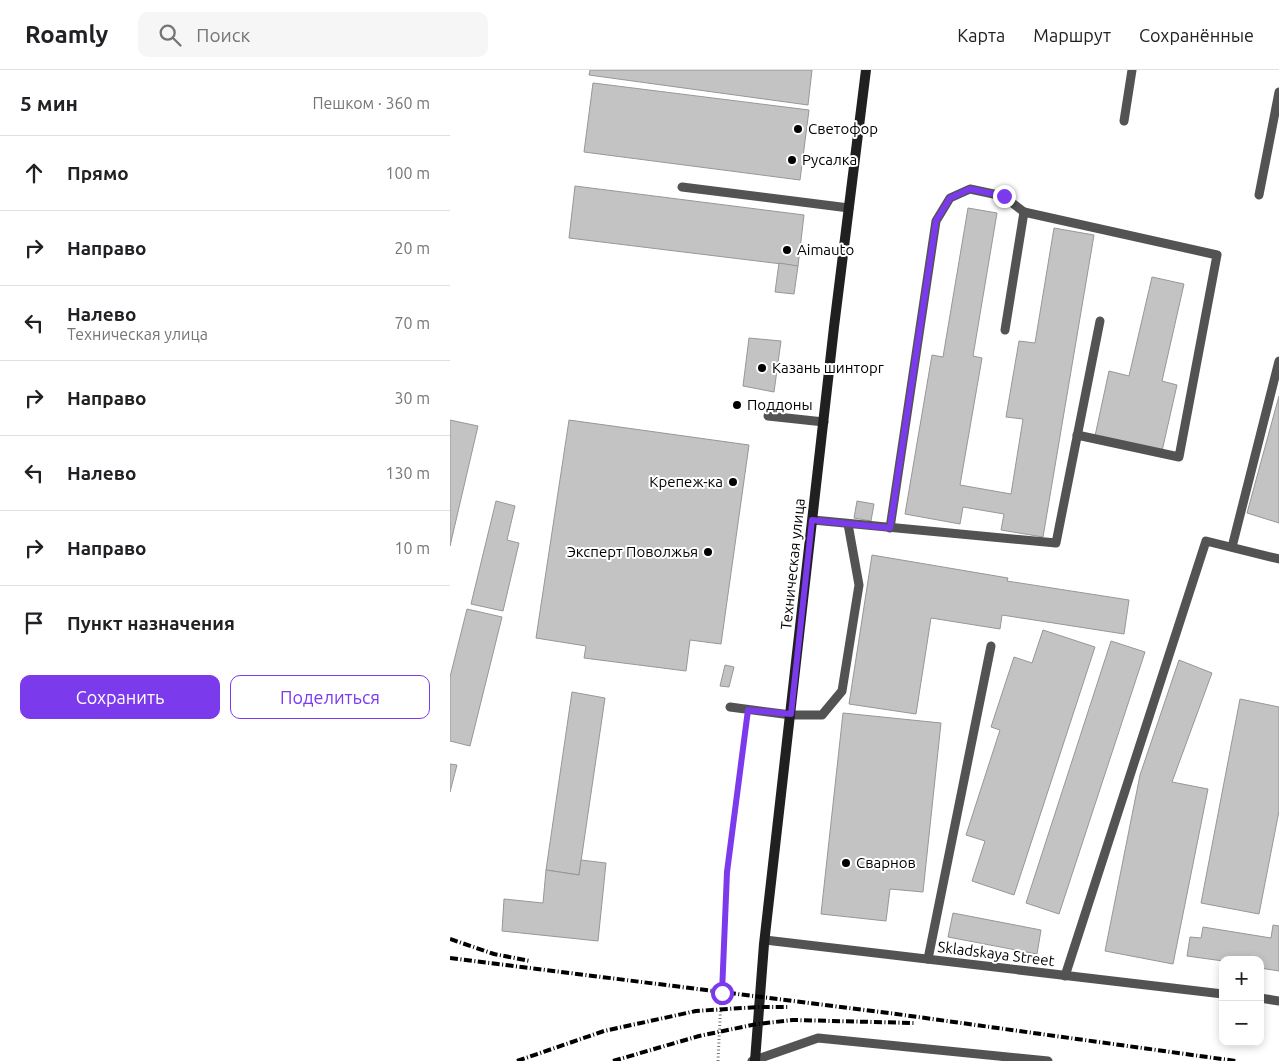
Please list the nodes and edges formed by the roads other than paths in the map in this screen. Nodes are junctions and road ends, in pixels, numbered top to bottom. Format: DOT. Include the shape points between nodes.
graph roads {
  1 [pos="866,70"];
  2 [pos="1132,70"];
  3 [pos="1279,92"];
  4 [pos="1124,121"];
  5 [pos="682,187"];
  6 [pos="1259,195"];
  7 [pos="849,208"];
  8 [pos="1024,212"];
  9 [pos="1100,321"];
  10 [pos="1004,330"];
  11 [pos="1279,361"];
  12 [pos="768,416"];
  13 [pos="824,422"];
  14 [pos="1077,436"];
  15 [pos="812,520"];
  16 [pos="848,524"];
  17 [pos="890,528"];
  18 [pos="1232,547"];
  19 [pos="1279,560"];
  20 [pos="991,646"];
  21 [pos="730,707"];
  22 [pos="791,714"];
  23 [pos="765,940"];
  24 [pos="928,959"];
  25 [pos="1064,976"];
  26 [pos="1219,994"];
  27 [pos="1264,999"];
  28 [pos="1279,1001"];
  29 [pos="754,1061"];
  30 [pos="1048,1061"];
  1 -- 7 [label="main road, Техническая улица"];
  2 -- 4 [label="lane"];
  3 -- 6 [label="lane"];
  5 -- 7 [label="lane"];
  7 -- 13 [label="main road, Техническая улица"];
  8 -- 10 [label="lane"];
  8 -- 14 [label="lane" via="1217,255 1179,457"];
  8 -- 17 [label="lane" via="1004,196 970,189 950,198 936,221"];
  9 -- 14 [label="lane"];
  11 -- 18 [label="lane"];
  12 -- 13 [label="lane"];
  13 -- 15 [label="main road, Техническая улица"];
  14 -- 17 [label="lane" via="1056,543"];
  15 -- 16 [label="lane"];
  15 -- 22 [label="main road, Техническая улица"];
  16 -- 17 [label="lane"];
  16 -- 22 [label="lane" via="859,585 842,691 822,715"];
  18 -- 19 [label="lane"];
  18 -- 25 [label="lane" via="1206,541"];
  20 -- 24 [label="lane"];
  21 -- 22 [label="lane"];
  22 -- 23 [label="main road, Техническая улица"];
  23 -- 24 [label="lane, Skladskaya Street"];
  23 -- 29 [label="main road, Техническая улица"];
  24 -- 25 [label="lane, Skladskaya Street"];
  25 -- 26 [label="lane, Skladskaya Street"];
  27 -- 28 [label="lane"];
  29 -- 30 [label="lane" via="818,1038"];
}
